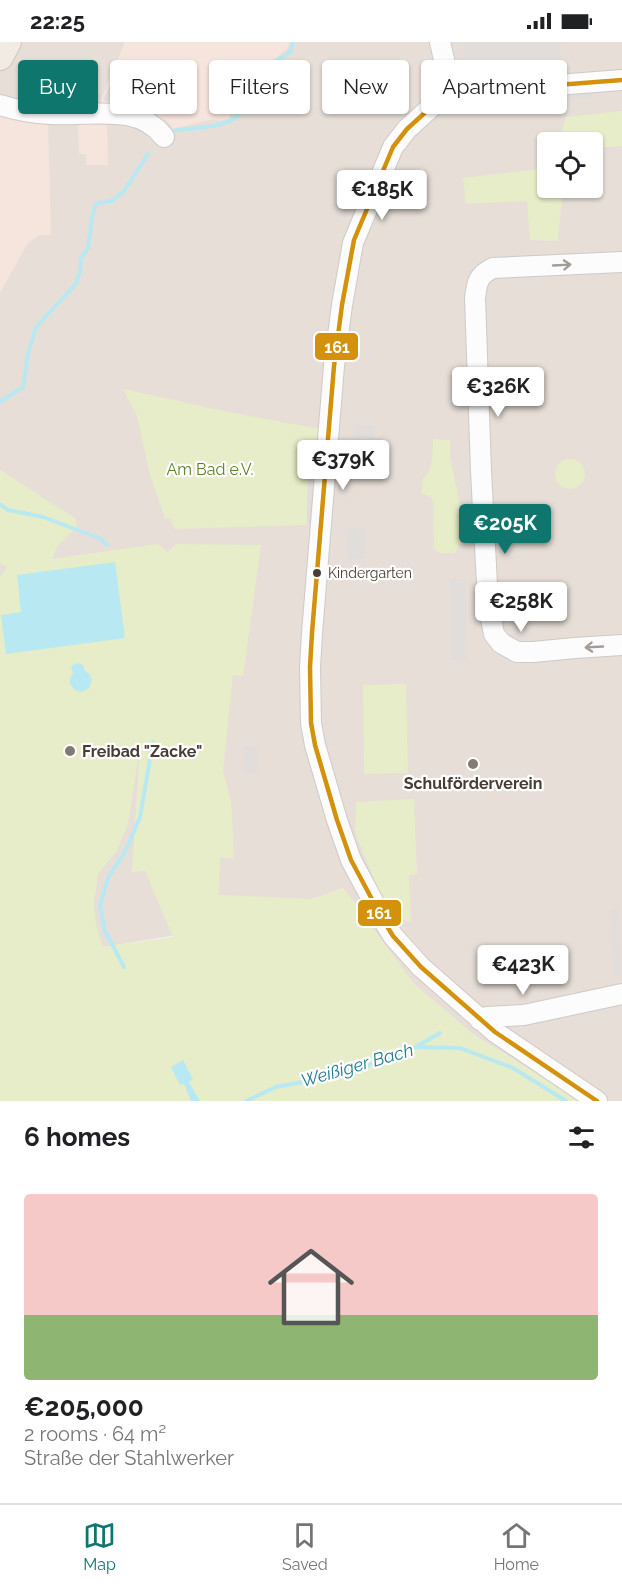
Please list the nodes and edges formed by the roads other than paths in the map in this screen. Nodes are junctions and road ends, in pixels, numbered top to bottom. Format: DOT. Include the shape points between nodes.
graph roads {
  1 [pos="8,42"];
  2 [pos="440,42"];
  3 [pos="0,57"];
  4 [pos="444,60"];
  5 [pos="622,80"];
  6 [pos="567,84"];
  7 [pos="0,105"];
  8 [pos="424,114"];
  9 [pos="164,137"];
  10 [pos="622,262"];
  11 [pos="622,645"];
  12 [pos="622,994"];
  13 [pos="480,1020"];
  14 [pos="597,1101"];
  1 -- 3 [label="main road"];
  2 -- 4 [label="street"];
  5 -- 6 [label="street"];
  7 -- 9 [label="street" via="50,114 132,116 147,121"];
  8 -- 13 [label="street" via="393,147 353,243 334,366 312,633 311,712 315,745 337,820 371,900 393,936 421,967"];
  11 -- 10 [label="street, one-way" via="517,652 494,634 488,593 475,298 483,273 493,268"];
  12 -- 13 [label="street" via="525,1015"];
  13 -- 14 [label="street"];
}
